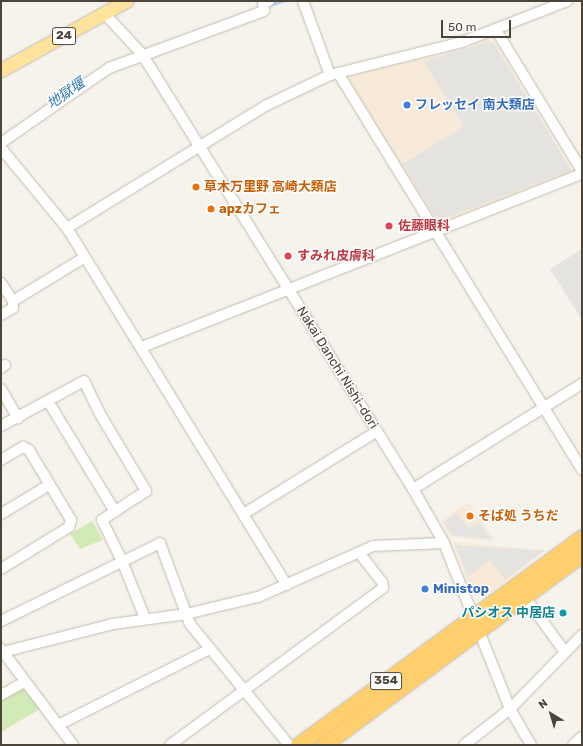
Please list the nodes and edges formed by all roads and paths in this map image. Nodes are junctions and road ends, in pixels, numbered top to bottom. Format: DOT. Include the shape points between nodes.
graph roads {
  1 [pos="126,1"];
  2 [pos="269,1"];
  3 [pos="303,1"];
  4 [pos="567,1"];
  5 [pos="546,4"];
  6 [pos="104,14"];
  7 [pos="496,30"];
  8 [pos="142,54"];
  9 [pos="1,70"];
  10 [pos="334,74"];
  11 [pos="1,143"];
  12 [pos="200,147"];
  13 [pos="1,148"];
  14 [pos="582,171"];
  15 [pos="582,174"];
  16 [pos="67,228"];
  17 [pos="436,231"];
  18 [pos="85,257"];
  19 [pos="1,283"];
  20 [pos="288,289"];
  21 [pos="13,301"];
  22 [pos="1,315"];
  23 [pos="142,347"];
  24 [pos="582,384"];
  25 [pos="1,389"];
  26 [pos="48,401"];
  27 [pos="543,408"];
  28 [pos="18,418"];
  29 [pos="1,426"];
  30 [pos="377,431"];
  31 [pos="1,460"];
  32 [pos="582,470"];
  33 [pos="49,485"];
  34 [pos="413,489"];
  35 [pos="114,510"];
  36 [pos="245,513"];
  37 [pos="1,514"];
  38 [pos="582,537"];
  39 [pos="444,543"];
  40 [pos="359,553"];
  41 [pos="582,554"];
  42 [pos="122,561"];
  43 [pos="1,569"];
  44 [pos="287,585"];
  45 [pos="524,597"];
  46 [pos="186,614"];
  47 [pos="474,617"];
  48 [pos="145,618"];
  49 [pos="1,621"];
  50 [pos="480,631"];
  51 [pos="582,635"];
  52 [pos="210,649"];
  53 [pos="2,651"];
  54 [pos="565,652"];
  55 [pos="24,682"];
  56 [pos="245,690"];
  57 [pos="1,695"];
  58 [pos="510,709"];
  59 [pos="58,725"];
  60 [pos="582,737"];
  61 [pos="73,745"];
  62 [pos="170,745"];
  63 [pos="289,745"];
  64 [pos="298,745"];
  65 [pos="324,745"];
  66 [pos="464,745"];
  67 [pos="531,745"];
  68 [pos="573,745"];
  1 -- 6 [label="main road, 24"];
  2 -- 8 [label="street" via="263,3 264,11"];
  3 -- 10 [label="street"];
  4 -- 5 [label="street"];
  5 -- 7 [label="street"];
  6 -- 8 [label="street, Nakai Danchi Nishi-dori"];
  6 -- 9 [label="main road, 24"];
  7 -- 10 [label="street" via="462,42"];
  7 -- 14 [label="street"];
  8 -- 11 [label="street" via="109,68"];
  8 -- 12 [label="street, Nakai Danchi Nishi-dori"];
  10 -- 12 [label="street" via="267,104"];
  10 -- 17 [label="street"];
  12 -- 16 [label="street"];
  12 -- 20 [label="street, Nakai Danchi Nishi-dori"];
  13 -- 16 [label="street"];
  15 -- 17 [label="street"];
  16 -- 18 [label="street"];
  17 -- 20 [label="street"];
  17 -- 27 [label="street"];
  18 -- 21 [label="street"];
  18 -- 23 [label="street"];
  19 -- 21 [label="street"];
  20 -- 23 [label="street"];
  20 -- 30 [label="street, Nakai Danchi Nishi-dori"];
  21 -- 22 [label="street" via="13,308"];
  23 -- 36 [label="street"];
  24 -- 27 [label="street"];
  25 -- 28 [label="street"];
  26 -- 28 [label="street"];
  26 -- 35 [label="street"];
  26 -- 35 [label="street" via="84,381 100,414 146,491"];
  27 -- 32 [label="street"];
  27 -- 34 [label="street"];
  28 -- 29 [label="street"];
  30 -- 34 [label="street, Nakai Danchi Nishi-dori"];
  30 -- 36 [label="street"];
  31 -- 33 [label="street" via="22,447 29,450"];
  33 -- 37 [label="street"];
  33 -- 43 [label="street" via="71,520 69,527"];
  34 -- 39 [label="street, Nakai Danchi Nishi-dori"];
  35 -- 42 [label="street" via="102,520"];
  36 -- 44 [label="street"];
  38 -- 47 [label="highway, 354"];
  39 -- 40 [label="street" via="373,546"];
  39 -- 47 [label="street, Nakai Danchi Nishi-dori"];
  40 -- 44 [label="street"];
  40 -- 56 [label="street" via="382,582 382,588"];
  41 -- 45 [label="highway, 354"];
  42 -- 46 [label="street" via="160,543"];
  42 -- 48 [label="street"];
  42 -- 49 [label="street"];
  44 -- 46 [label="street" via="258,597"];
  45 -- 50 [label="highway, 354"];
  45 -- 54 [label="street"];
  46 -- 48 [label="street"];
  46 -- 52 [label="street"];
  47 -- 50 [label="street, Nakai Danchi Nishi-dori"];
  47 -- 64 [label="highway, 354"];
  48 -- 53 [label="street"];
  50 -- 58 [label="street, Nakai Danchi Nishi-dori"];
  50 -- 65 [label="highway, 354"];
  51 -- 54 [label="street"];
  52 -- 56 [label="street"];
  52 -- 59 [label="street"];
  53 -- 55 [label="street"];
  54 -- 58 [label="street"];
  55 -- 57 [label="street"];
  55 -- 59 [label="street"];
  56 -- 62 [label="street"];
  56 -- 63 [label="street"];
  58 -- 66 [label="street"];
  58 -- 67 [label="street, Nakai Danchi Nishi-dori"];
  59 -- 61 [label="street"];
  60 -- 68 [label="street"];
}
